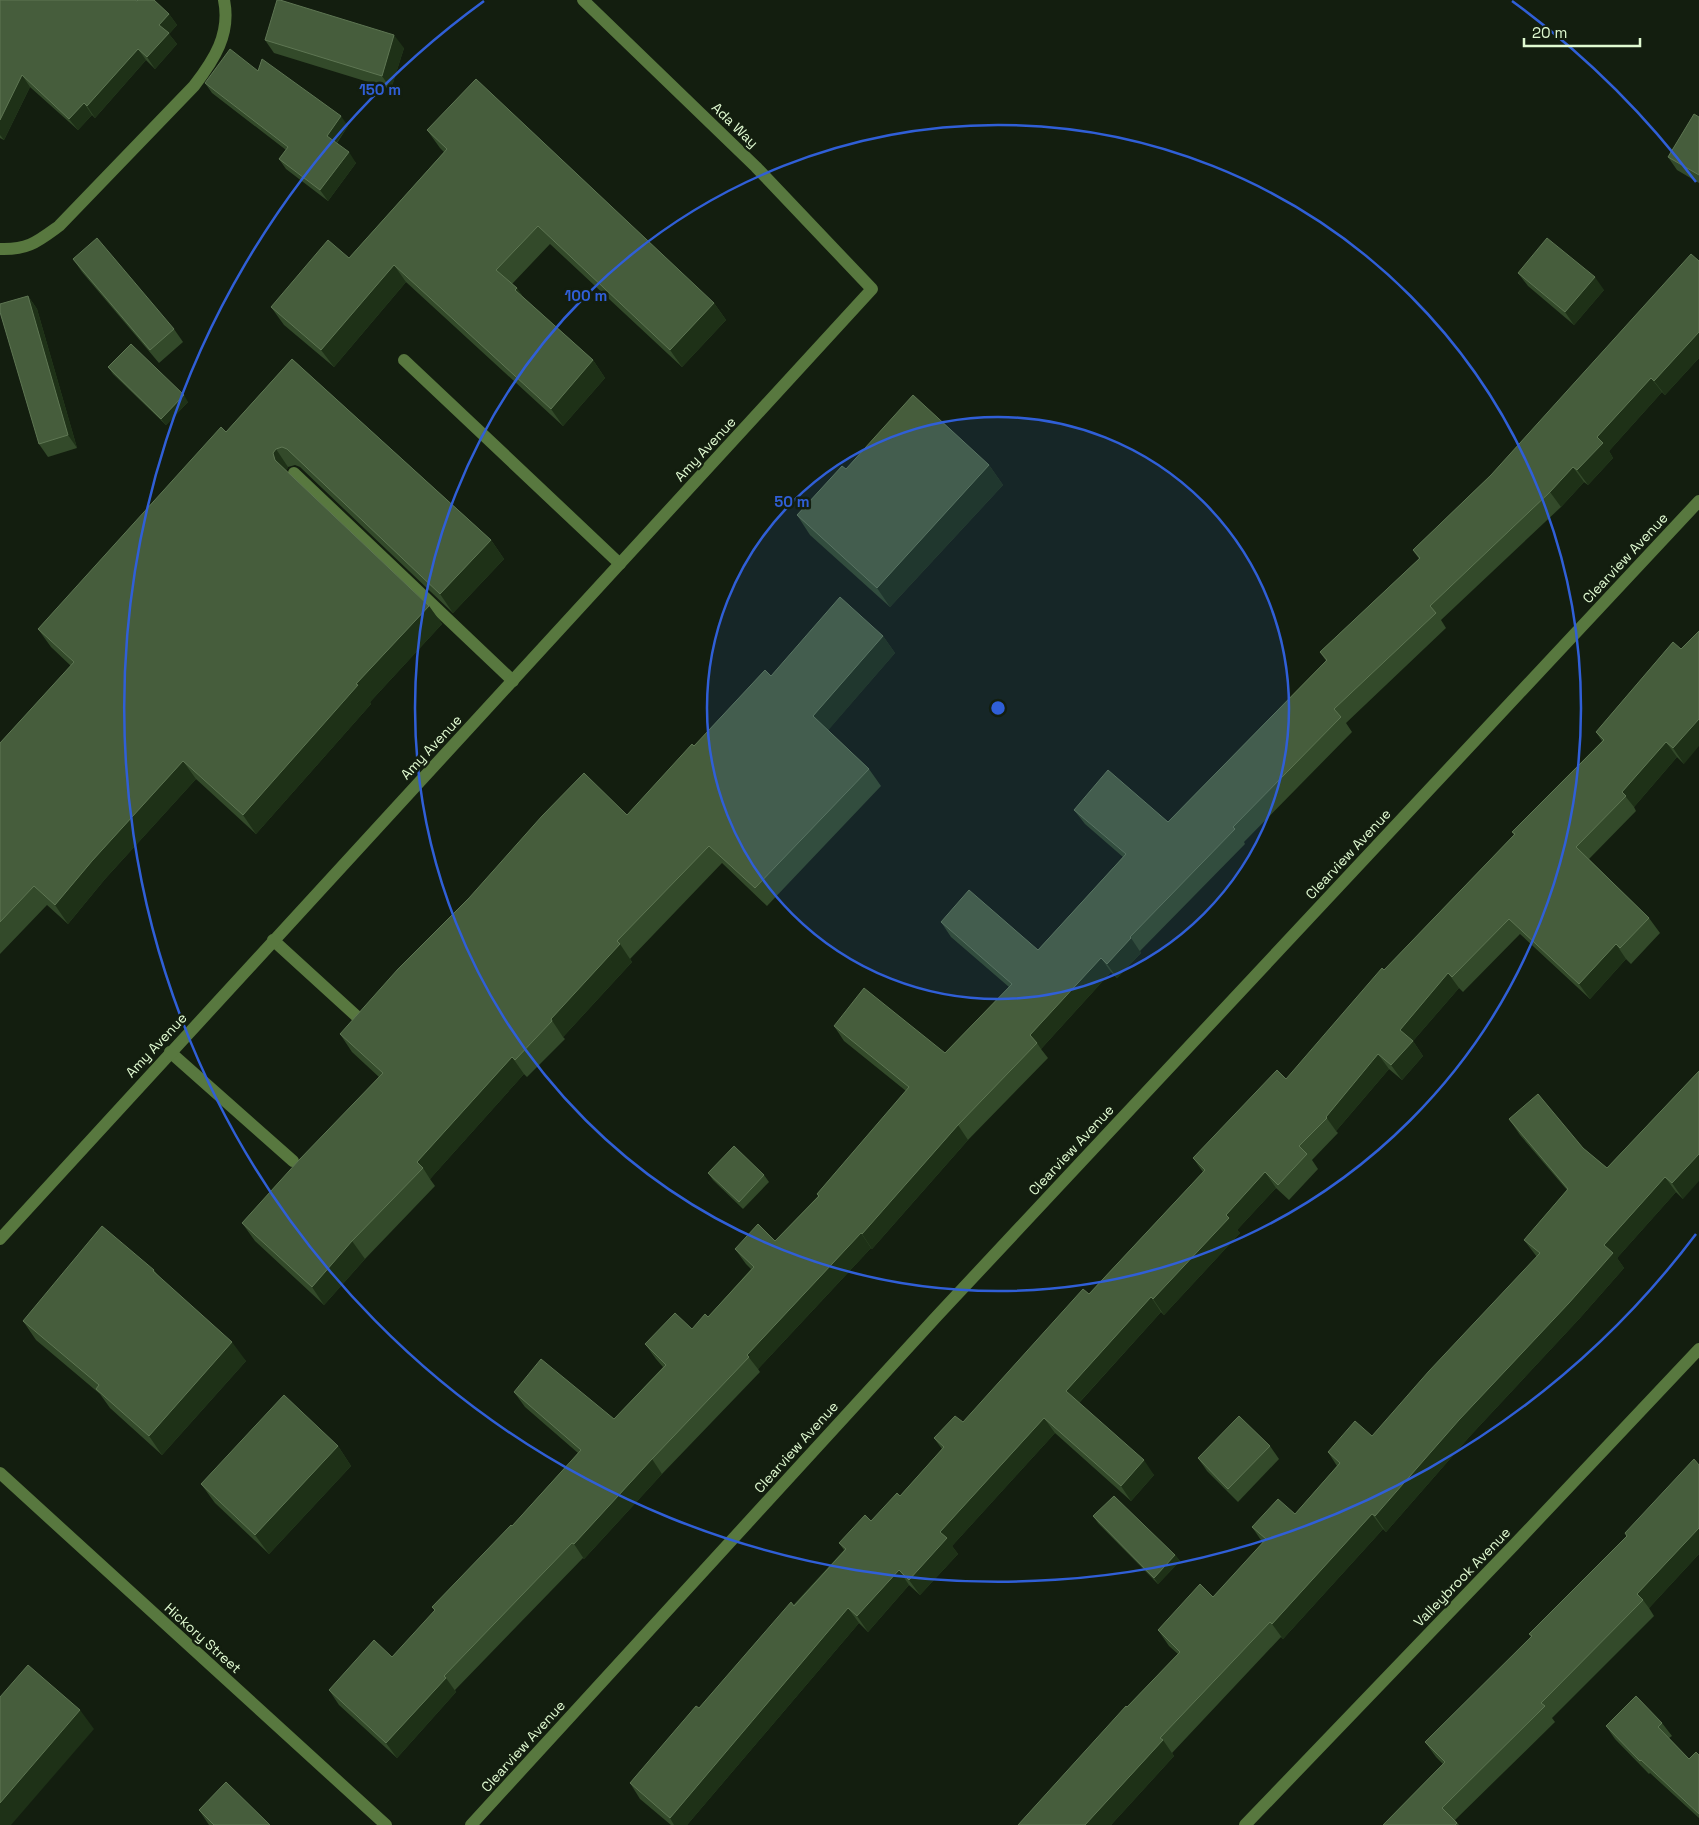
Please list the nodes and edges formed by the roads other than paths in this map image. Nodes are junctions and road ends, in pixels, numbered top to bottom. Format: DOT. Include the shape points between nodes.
graph roads {
  1 [pos="224,0"];
  2 [pos="583,0"];
  3 [pos="0,249"];
  4 [pos="861,276"];
  5 [pos="404,360"];
  6 [pos="294,473"];
  7 [pos="1699,501"];
  8 [pos="620,564"];
  9 [pos="513,680"];
  10 [pos="273,940"];
  11 [pos="364,1023"];
  12 [pos="170,1052"];
  13 [pos="293,1161"];
  14 [pos="0,1239"];
  15 [pos="1699,1349"];
  16 [pos="0,1473"];
  17 [pos="386,1825"];
  18 [pos="471,1825"];
  19 [pos="1245,1825"];
  1 -- 3 [label="street" via="226,23 222,41 211,64 194,86 58,226 38,241 17,250"];
  2 -- 4 [label="street, Ada Way" via="756,167"];
  4 -- 8 [label="street, Amy Avenue" via="872,289"];
  5 -- 8 [label="street"];
  6 -- 9 [label="street"];
  7 -- 18 [label="street, Clearview Avenue" via="936,1316"];
  8 -- 9 [label="street, Amy Avenue"];
  9 -- 10 [label="street, Amy Avenue"];
  10 -- 11 [label="street"];
  10 -- 12 [label="street, Amy Avenue"];
  12 -- 13 [label="street"];
  12 -- 14 [label="street, Amy Avenue"];
  15 -- 19 [label="street, Valleybrook Avenue"];
  16 -- 17 [label="street, Hickory Street"];
}
